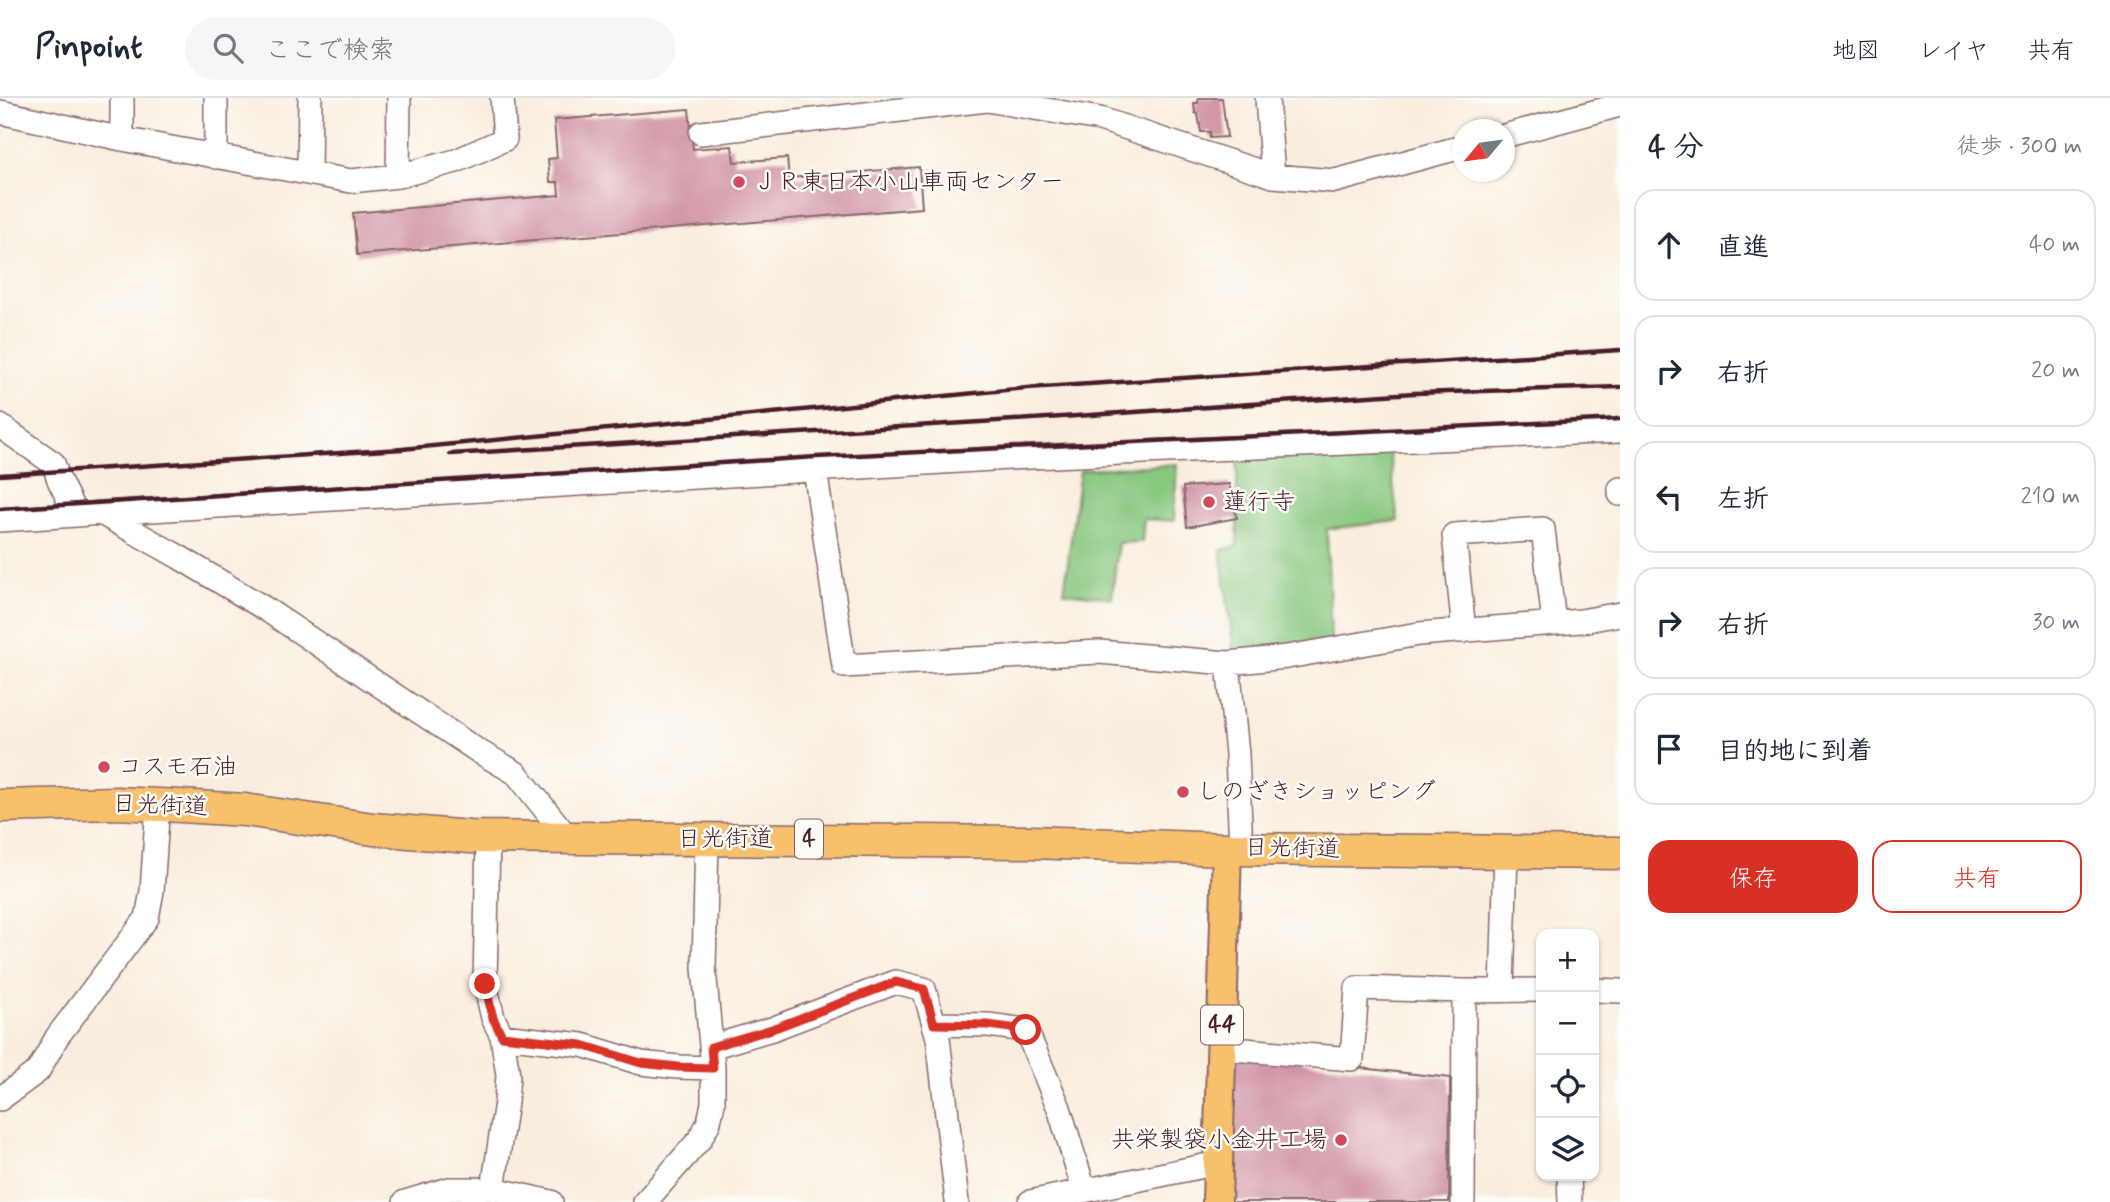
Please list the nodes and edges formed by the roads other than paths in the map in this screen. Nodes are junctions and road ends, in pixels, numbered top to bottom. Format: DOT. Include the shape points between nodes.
graph roads {
  1 [pos="122,98"];
  2 [pos="216,98"];
  3 [pos="310,98"];
  4 [pos="399,98"];
  5 [pos="502,98"];
  6 [pos="1267,98"];
  7 [pos="1620,104"];
  8 [pos="29,108"];
  9 [pos="0,112"];
  10 [pos="701,132"];
  11 [pos="1515,133"];
  12 [pos="122,139"];
  13 [pos="1452,150"];
  14 [pos="216,157"];
  15 [pos="309,173"];
  16 [pos="398,176"];
  17 [pos="1273,176"];
  18 [pos="0,426"];
  19 [pos="1620,431"];
  20 [pos="815,469"];
  21 [pos="101,513"];
  22 [pos="76,515"];
  23 [pos="0,520"];
  24 [pos="1620,614"];
  25 [pos="1555,623"];
  26 [pos="1464,631"];
  27 [pos="1228,663"];
  28 [pos="158,804"];
  29 [pos="0,806"];
  30 [pos="488,837"];
  31 [pos="568,838"];
  32 [pos="707,838"];
  33 [pos="1234,849"];
  34 [pos="1506,851"];
  35 [pos="1620,853"];
  36 [pos="1502,990"];
  37 [pos="1536,990"];
  38 [pos="1599,990"];
  39 [pos="1464,991"];
  40 [pos="1620,991"];
  41 [pos="934,1024"];
  42 [pos="502,1036"];
  43 [pos="1221,1048"];
  44 [pos="712,1058"];
  45 [pos="0,1099"];
  46 [pos="1218,1163"];
  47 [pos="1569,1181"];
  48 [pos="493,1189"];
  49 [pos="1084,1190"];
  50 [pos="409,1201"];
  51 [pos="551,1202"];
  52 [pos="645,1202"];
  53 [pos="957,1202"];
  54 [pos="1030,1202"];
  55 [pos="1217,1202"];
  56 [pos="1463,1202"];
  57 [pos="1570,1202"];
  1 -- 12 [label="street"];
  2 -- 14 [label="street"];
  3 -- 15 [label="street"];
  4 -- 16 [label="street"];
  5 -- 16 [label="street" via="505,139 456,161"];
  6 -- 17 [label="street"];
  7 -- 11 [label="street"];
  8 -- 9 [label="street"];
  8 -- 12 [label="street"];
  10 -- 17 [label="street" via="987,100 1100,119"];
  12 -- 14 [label="street"];
  13 -- 17 [label="street" via="1335,181"];
  14 -- 15 [label="street"];
  15 -- 16 [label="street" via="351,181"];
  18 -- 22 [label="street" via="53,463"];
  19 -- 20 [label="street"];
  20 -- 21 [label="street"];
  20 -- 27 [label="street" via="844,666 1099,652"];
  21 -- 22 [label="street"];
  21 -- 31 [label="street" via="264,608 516,773"];
  22 -- 23 [label="street"];
  24 -- 25 [label="street"];
  25 -- 26 [label="street"];
  25 -- 26 [label="street" via="1543,529 1454,535"];
  26 -- 27 [label="street"];
  27 -- 33 [label="street" via="1237,754"];
  28 -- 29 [label="highway, 日光街道 / 4"];
  28 -- 30 [label="highway, 日光街道 / 4"];
  28 -- 45 [label="street" via="147,918 57,1037 38,1071"];
  30 -- 31 [label="highway, 日光街道 / 4"];
  30 -- 42 [label="street" via="485,984"];
  31 -- 32 [label="highway, 日光街道 / 4"];
  32 -- 33 [label="highway, 日光街道 / 4"];
  32 -- 44 [label="street" via="704,968"];
  33 -- 34 [label="highway, 日光街道 / 4"];
  33 -- 43 [label="main road, 44"];
  34 -- 35 [label="highway, 日光街道 / 4"];
  34 -- 36 [label="street"];
  36 -- 37 [label="street"];
  36 -- 39 [label="street"];
  38 -- 40 [label="street"];
  39 -- 43 [label="street" via="1357,988 1352,1059"];
  39 -- 56 [label="street"];
  41 -- 44 [label="street" via="924,989 896,982 772,1029"];
  41 -- 49 [label="street" via="1026,1030 1059,1108"];
  41 -- 53 [label="street"];
  42 -- 44 [label="street" via="582,1045 641,1063 678,1067"];
  42 -- 48 [label="street" via="508,1075"];
  43 -- 46 [label="main road, 44"];
  44 -- 52 [label="street" via="713,1103 705,1132"];
  46 -- 49 [label="street"];
  46 -- 55 [label="main road, 44"];
  47 -- 57 [label="street"];
  48 -- 50 [label="street" via="449,1189"];
  48 -- 51 [label="street"];
  49 -- 54 [label="street"];
}
